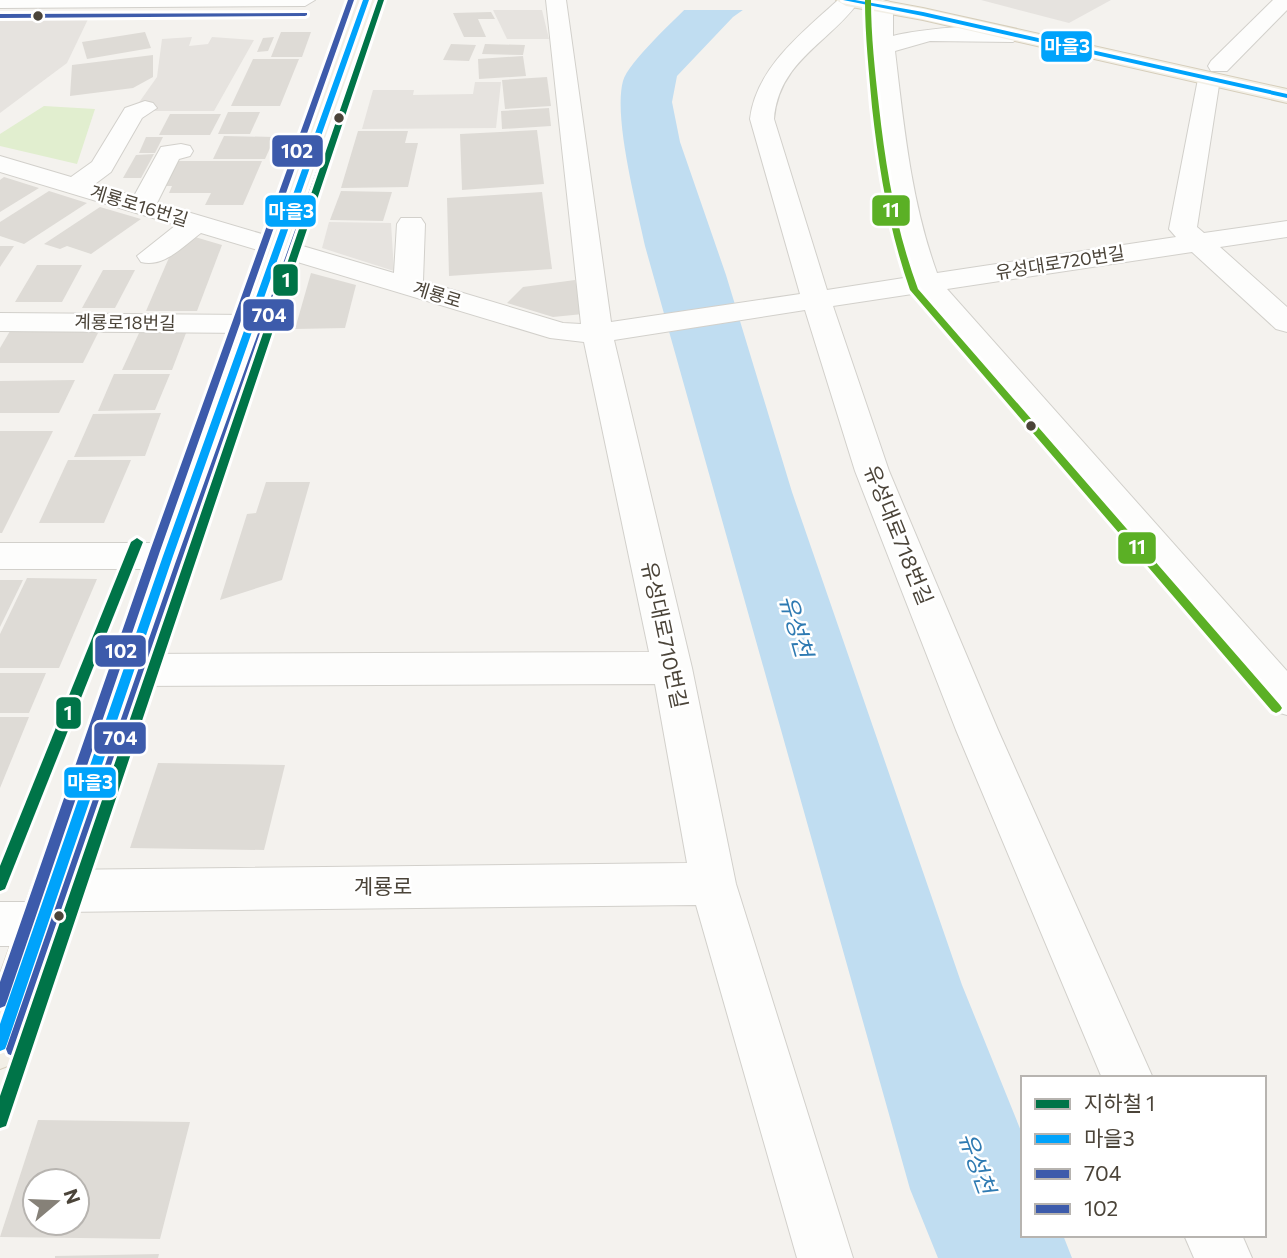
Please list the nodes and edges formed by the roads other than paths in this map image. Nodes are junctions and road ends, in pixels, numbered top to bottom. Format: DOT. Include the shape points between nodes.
graph roads {
  1 [pos="305,0"];
  2 [pos="366,0"];
  3 [pos="556,0"];
  4 [pos="929,0"];
  5 [pos="1284,0"];
  6 [pos="862,1"];
  7 [pos="0,2"];
  8 [pos="1013,35"];
  9 [pos="884,48"];
  10 [pos="1214,73"];
  11 [pos="1287,80"];
  12 [pos="1287,96"];
  13 [pos="145,108"];
  14 [pos="181,152"];
  15 [pos="0,164"];
  16 [pos="75,186"];
  17 [pos="141,208"];
  18 [pos="195,224"];
  19 [pos="411,224"];
  20 [pos="1287,229"];
  21 [pos="1195,243"];
  22 [pos="278,248"];
  23 [pos="151,256"];
  24 [pos="926,283"];
  25 [pos="408,286"];
  26 [pos="816,303"];
  27 [pos="0,322"];
  28 [pos="1287,323"];
  29 [pos="250,324"];
  30 [pos="597,333"];
  31 [pos="168,555"];
  32 [pos="0,556"];
  33 [pos="672,668"];
  34 [pos="128,670"];
  35 [pos="1287,699"];
  36 [pos="713,884"];
  37 [pos="32,913"];
  38 [pos="0,1044"];
  39 [pos="1127,1076"];
  40 [pos="1213,1237"];
  41 [pos="825,1258"];
  42 [pos="1224,1258"];
  1 -- 7 [label="street"];
  2 -- 22 [label="main road"];
  3 -- 30 [label="street, 유성대로710번길"];
  4 -- 10 [label="main road"];
  5 -- 10 [label="street"];
  6 -- 8 [label="main road"];
  6 -- 9 [label="street" via="881,27"];
  6 -- 26 [label="street, 유성대로718번길" via="793,53 764,98 762,120"];
  8 -- 9 [label="street" via="918,34"];
  8 -- 10 [label="main road"];
  9 -- 24 [label="street" via="897,172"];
  10 -- 11 [label="main road"];
  10 -- 12 [label="main road"];
  10 -- 21 [label="street" via="1183,229"];
  13 -- 16 [label="street" via="133,113 102,167"];
  14 -- 17 [label="street" via="170,152"];
  15 -- 16 [label="street, 계룡로16번길"];
  16 -- 17 [label="street, 계룡로16번길"];
  17 -- 18 [label="street, 계룡로16번길"];
  18 -- 22 [label="street, 계룡로16번길"];
  18 -- 23 [label="street"];
  19 -- 25 [label="street"];
  20 -- 21 [label="street, 유성대로720번길"];
  21 -- 24 [label="street, 유성대로720번길"];
  21 -- 28 [label="street"];
  22 -- 25 [label="street, 계룡로"];
  22 -- 29 [label="main road"];
  24 -- 26 [label="street, 유성대로720번길"];
  24 -- 35 [label="street"];
  25 -- 30 [label="street, 계룡로" via="561,332"];
  26 -- 30 [label="street, 계룡로"];
  26 -- 39 [label="street, 유성대로718번길" via="872,471"];
  27 -- 29 [label="street, 계룡로18번길"];
  29 -- 31 [label="main road"];
  30 -- 33 [label="street, 유성대로710번길"];
  31 -- 32 [label="street"];
  31 -- 34 [label="main road"];
  33 -- 34 [label="street"];
  33 -- 36 [label="street, 유성대로710번길"];
  34 -- 37 [label="main road"];
  36 -- 37 [label="street, 계룡로"];
  36 -- 41 [label="street, 유성대로710번길"];
  37 -- 38 [label="main road"];
  40 -- 42 [label="street"];
}
